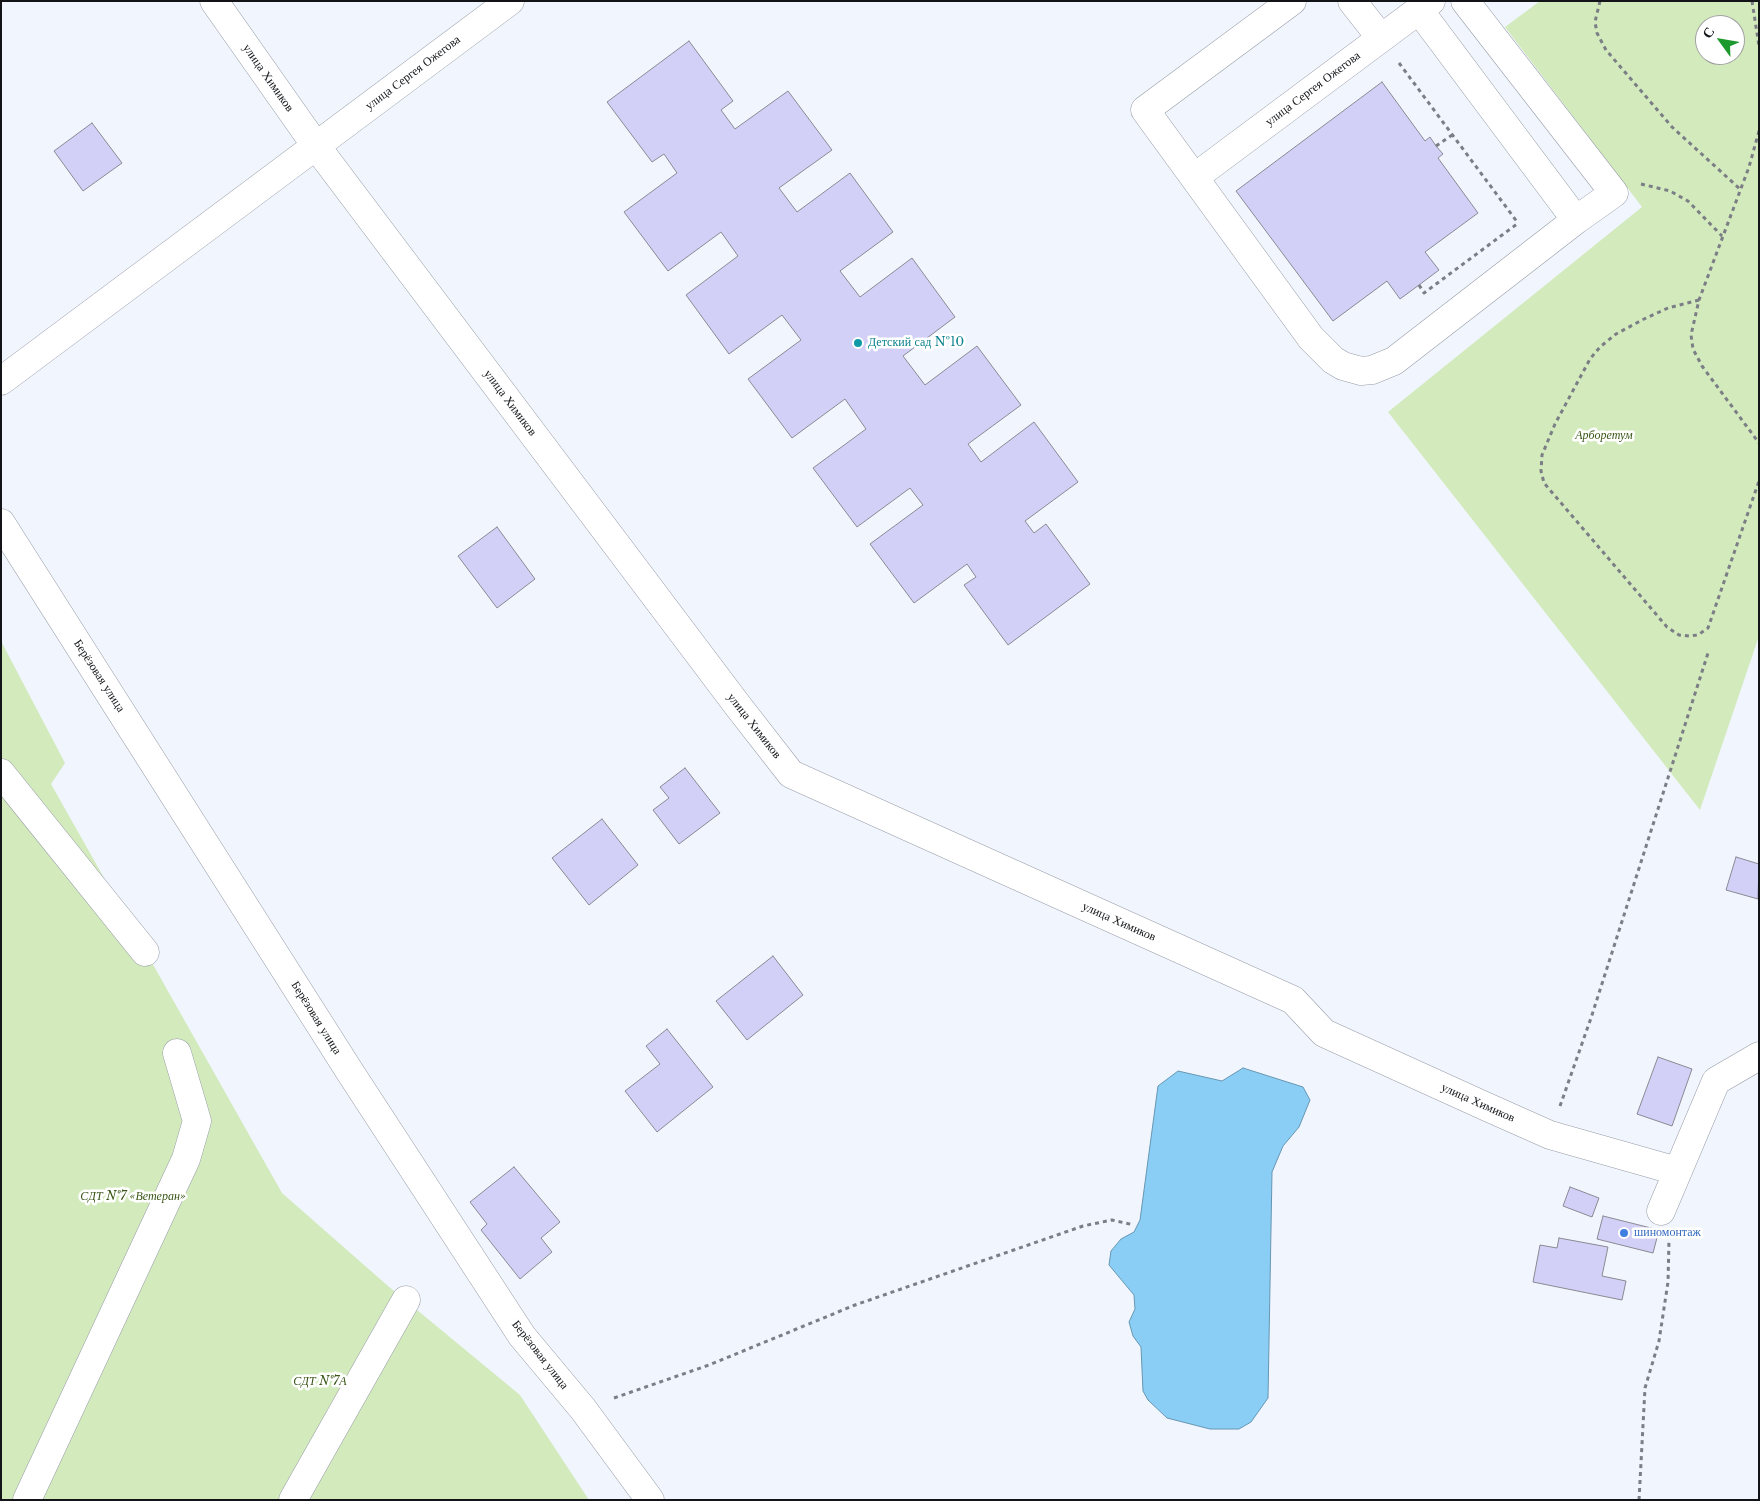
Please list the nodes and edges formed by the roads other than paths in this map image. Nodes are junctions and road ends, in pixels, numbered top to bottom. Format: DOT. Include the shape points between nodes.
graph roads {
  1 [pos="214,1"];
  2 [pos="510,1"];
  3 [pos="1292,1"];
  4 [pos="1352,1"];
  5 [pos="1478,5"];
  6 [pos="1425,6"];
  7 [pos="1381,38"];
  8 [pos="1441,39"];
  9 [pos="316,146"];
  10 [pos="1195,177"];
  11 [pos="1576,220"];
  12 [pos="1,381"];
  13 [pos="1,523"];
  14 [pos="1,774"];
  15 [pos="145,952"];
  16 [pos="177,1053"];
  17 [pos="1759,1056"];
  18 [pos="1677,1171"];
  19 [pos="1660,1211"];
  20 [pos="406,1300"];
  21 [pos="301,1496"];
  22 [pos="27,1500"];
  23 [pos="650,1500"];
  1 -- 9 [label="street, улица Химиков"];
  2 -- 9 [label="street, улица Сергея Ожегова"];
  3 -- 10 [label="street" via="1145,110"];
  4 -- 7 [label="street"];
  5 -- 8 [label="street"];
  5 -- 11 [label="street" via="1614,193"];
  6 -- 7 [label="street, улица Сергея Ожегова"];
  6 -- 8 [label="street"];
  7 -- 10 [label="street, улица Сергея Ожегова"];
  8 -- 11 [label="street"];
  9 -- 12 [label="street, улица Сергея Ожегова"];
  9 -- 18 [label="street, улица Химиков" via="791,774 1293,1000 1324,1033 1550,1135"];
  10 -- 11 [label="street" via="1312,338 1333,360 1361,371 1394,361"];
  13 -- 23 [label="street, Берёзовая улица" via="522,1336 583,1409"];
  14 -- 15 [label="street"];
  16 -- 22 [label="street" via="197,1121 186,1159"];
  17 -- 18 [label="street" via="1716,1080"];
  18 -- 19 [label="street"];
  20 -- 21 [label="street"];
}
